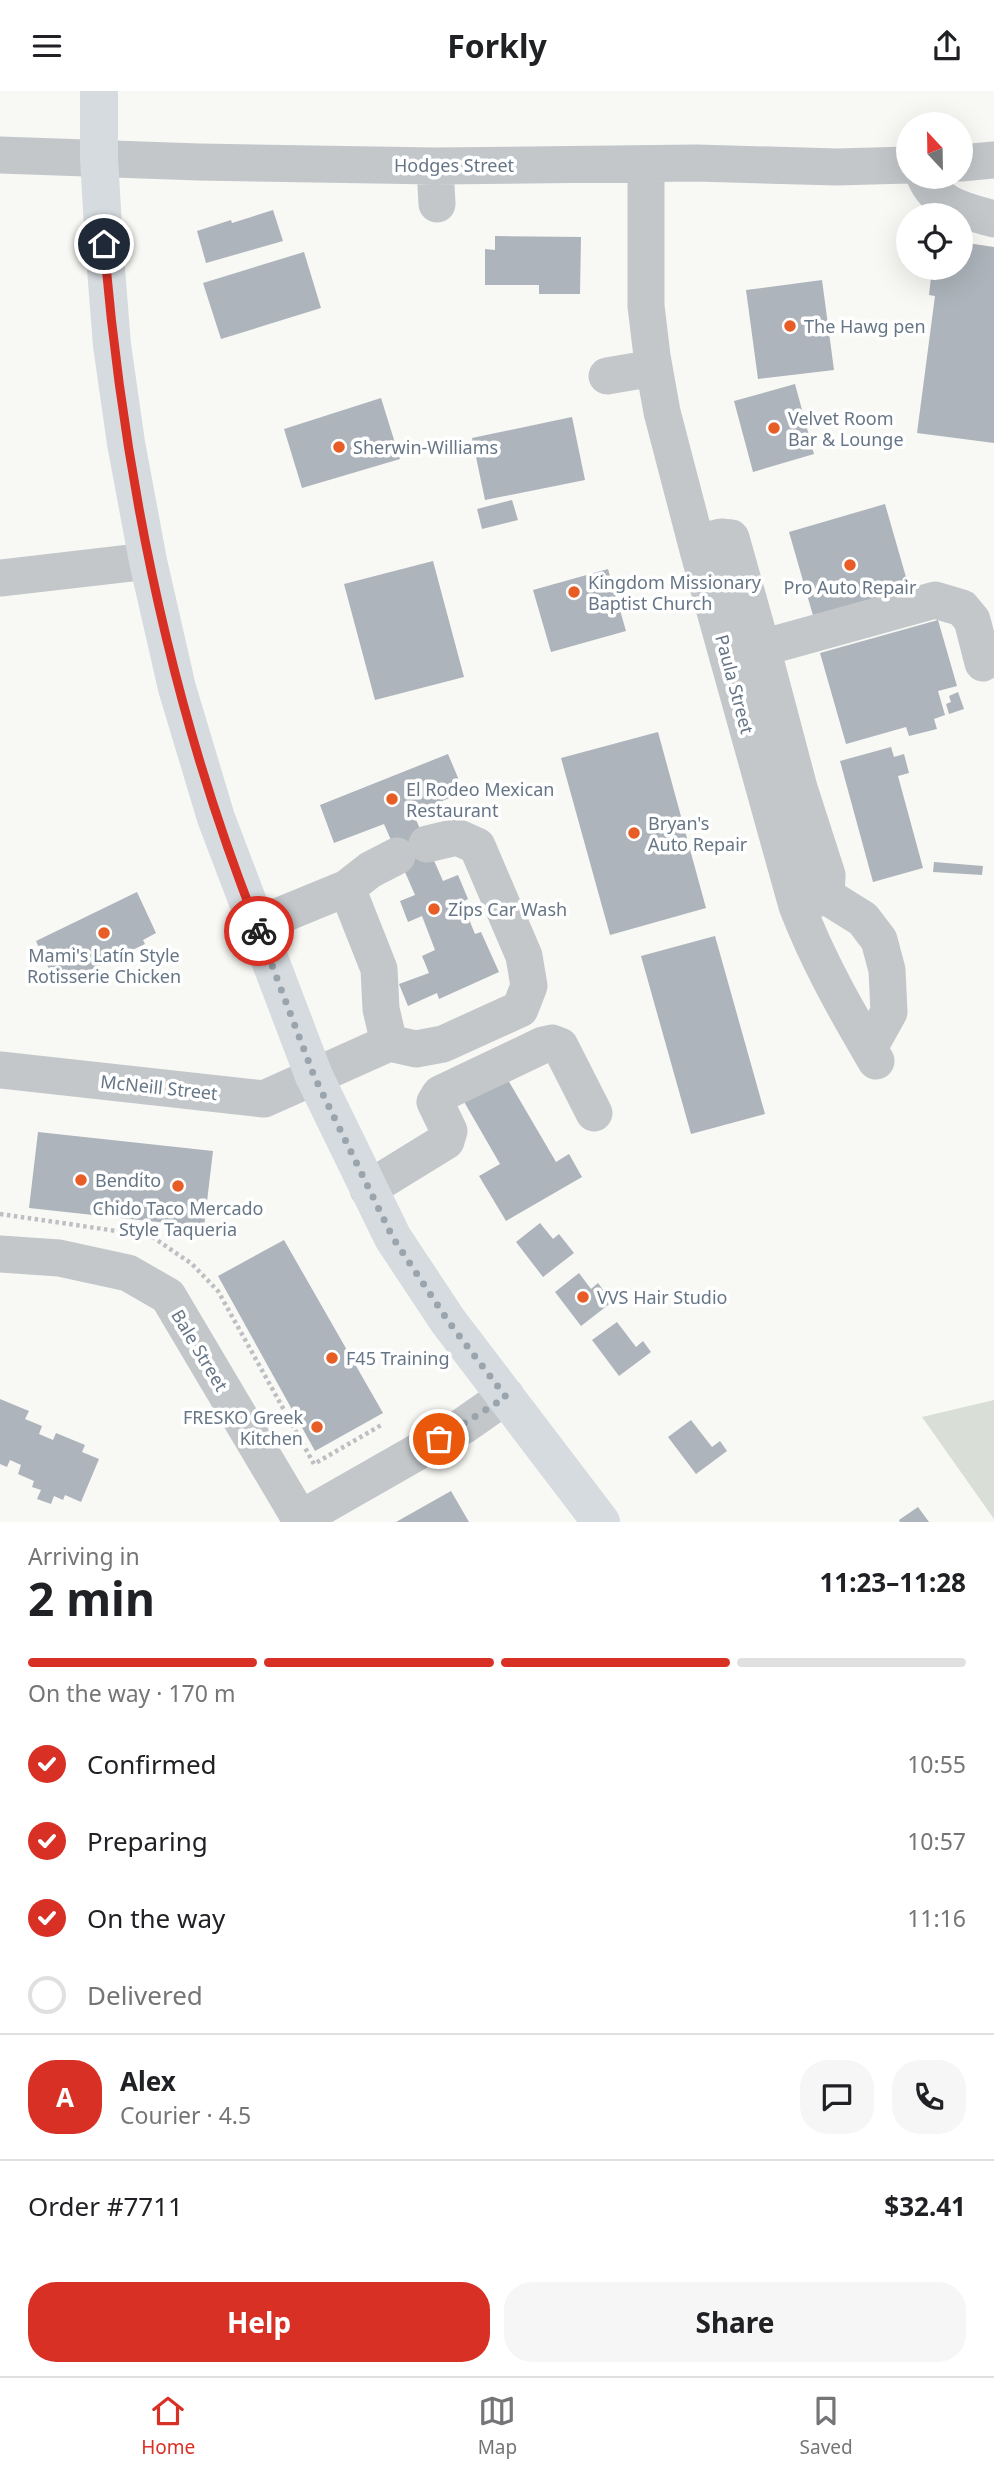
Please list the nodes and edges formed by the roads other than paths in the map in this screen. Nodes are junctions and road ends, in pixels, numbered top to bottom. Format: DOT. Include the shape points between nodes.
graph roads {
  1 [pos="99,91"];
  2 [pos="0,155"];
  3 [pos="99,158"];
  4 [pos="994,160"];
  5 [pos="973,162"];
  6 [pos="646,164"];
  7 [pos="896,165"];
  8 [pos="435,166"];
  9 [pos="931,189"];
  10 [pos="437,204"];
  11 [pos="994,219"];
  12 [pos="654,368"];
  13 [pos="607,376"];
  14 [pos="696,543"];
  15 [pos="148,561"];
  16 [pos="0,578"];
  17 [pos="762,648"];
  18 [pos="727,656"];
  19 [pos="983,663"];
  20 [pos="783,793"];
  21 [pos="347,888"];
  22 [pos="810,900"];
  23 [pos="257,925"];
  24 [pos="389,1043"];
  25 [pos="0,1070"];
  26 [pos="314,1076"];
  27 [pos="594,1114"];
  28 [pos="368,1189"];
  29 [pos="0,1254"];
  30 [pos="506,1397"];
  31 [pos="301,1521"];
  32 [pos="601,1522"];
  1 -- 3 [label="main road"];
  2 -- 3 [label="street, Hodges Street"];
  3 -- 8 [label="street, Hodges Street"];
  3 -- 15 [label="main road" via="113,345"];
  4 -- 5 [label="street"];
  6 -- 7 [label="street, Hodges Street"];
  6 -- 8 [label="street, Hodges Street"];
  6 -- 12 [label="street, Paula Street" via="646,306"];
  8 -- 10 [label="street"];
  9 -- 11 [label="street" via="950,206"];
  12 -- 13 [label="street"];
  12 -- 14 [label="street, Paula Street"];
  14 -- 17 [label="street" via="731,538"];
  14 -- 18 [label="street, Paula Street"];
  15 -- 16 [label="street"];
  15 -- 23 [label="main road" via="177,688 216,818"];
  17 -- 18 [label="street"];
  17 -- 19 [label="street" via="935,600 962,608 972,620"];
  17 -- 20 [label="street"];
  18 -- 20 [label="street, Paula Street"];
  20 -- 22 [label="street, Paula Street"];
  21 -- 23 [label="street"];
  21 -- 24 [label="street" via="379,969"];
  21 -- 24 [label="street" via="370,870 412,850 457,837 477,846 524,956 530,986 520,1009 443,1044 416,1049"];
  22 -- 22 [label="street, Paula Street" via="812,944 873,1055 889,1012 887,970 879,940 863,919"];
  23 -- 26 [label="main road"];
  24 -- 26 [label="street, McNeill Street"];
  25 -- 26 [label="street, McNeill Street" via="264,1098"];
  26 -- 28 [label="main road"];
  27 -- 28 [label="street" via="561,1046 543,1045 440,1094 435,1102 449,1131 446,1141"];
  28 -- 30 [label="main road" via="419,1280"];
  29 -- 31 [label="street, Bale Street" via="59,1258 128,1273 168,1296"];
  30 -- 31 [label="street, Bale Street"];
  30 -- 32 [label="main road"];
}
